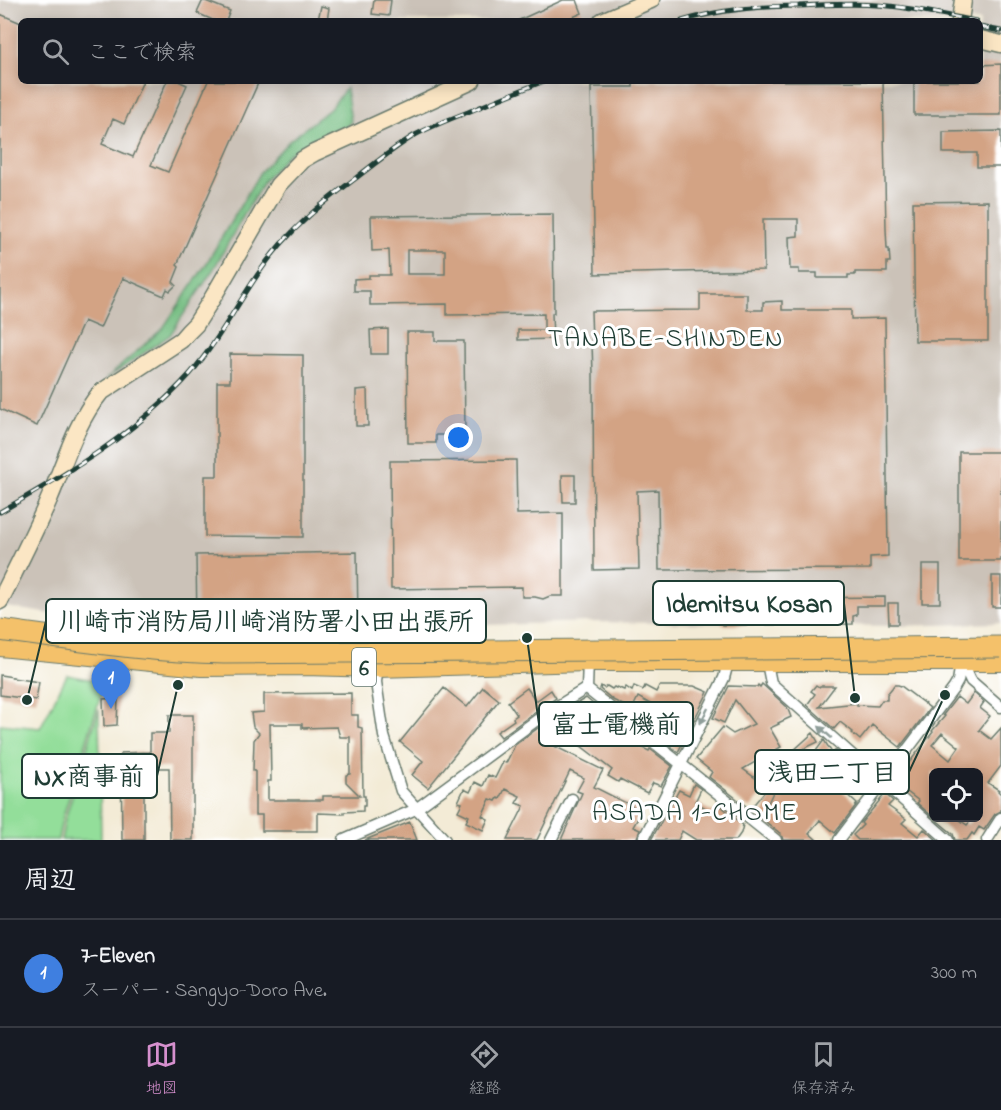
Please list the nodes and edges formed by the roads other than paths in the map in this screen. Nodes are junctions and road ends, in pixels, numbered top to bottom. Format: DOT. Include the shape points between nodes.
graph roads {
  1 [pos="651,0"];
  2 [pos="963,0"];
  3 [pos="608,18"];
  4 [pos="960,18"];
  5 [pos="983,40"];
  6 [pos="1001,44"];
  7 [pos="465,84"];
  8 [pos="0,601"];
  9 [pos="0,623"];
  10 [pos="0,630"];
  11 [pos="963,638"];
  12 [pos="1001,639"];
  13 [pos="0,642"];
  14 [pos="0,647"];
  15 [pos="1001,647"];
  16 [pos="381,648"];
  17 [pos="588,656"];
  18 [pos="1001,660"];
  19 [pos="962,662"];
  20 [pos="728,663"];
  21 [pos="767,663"];
  22 [pos="378,668"];
  23 [pos="587,688"];
  24 [pos="1001,707"];
  25 [pos="681,763"];
  26 [pos="882,783"];
  27 [pos="572,799"];
  28 [pos="416,809"];
  29 [pos="1001,818"];
  30 [pos="344,840"];
  31 [pos="445,840"];
  32 [pos="550,840"];
  33 [pos="643,840"];
  34 [pos="776,840"];
  35 [pos="839,840"];
  36 [pos="948,840"];
  37 [pos="987,840"];
  1 -- 3 [label="street"];
  2 -- 4 [label="street"];
  5 -- 6 [label="street"];
  7 -- 8 [label="street" via="314,153 284,178 196,324 181,340 92,402"];
  9 -- 16 [label="main road, 6" via="194,650"];
  10 -- 15 [label="highway, bridge" via="147,650 205,653"];
  11 -- 12 [label="main road, 6"];
  11 -- 16 [label="main road, 6"];
  11 -- 19 [label="street"];
  13 -- 18 [label="highway" via="88,655 221,664"];
  14 -- 22 [label="main road, 6" via="201,667"];
  16 -- 22 [label="street"];
  17 -- 20 [label="main road, 6"];
  17 -- 22 [label="main road, 6"];
  17 -- 23 [label="street"];
  18 -- 19 [label="main road, 6"];
  19 -- 21 [label="main road, 6"];
  19 -- 24 [label="street" via="971,681"];
  19 -- 26 [label="street" via="954,688"];
  20 -- 21 [label="main road, 6"];
  20 -- 25 [label="street, one-way"];
  26 -- 21 [label="street, one-way" via="771,683"];
  22 -- 28 [label="street" via="376,682 384,736 401,791"];
  23 -- 25 [label="street"];
  23 -- 28 [label="street" via="545,714"];
  25 -- 33 [label="street"];
  25 -- 34 [label="street"];
  26 -- 35 [label="street"];
  26 -- 36 [label="street"];
  27 -- 32 [label="street"];
  28 -- 30 [label="street"];
  28 -- 31 [label="street"];
  29 -- 37 [label="street"];
}
